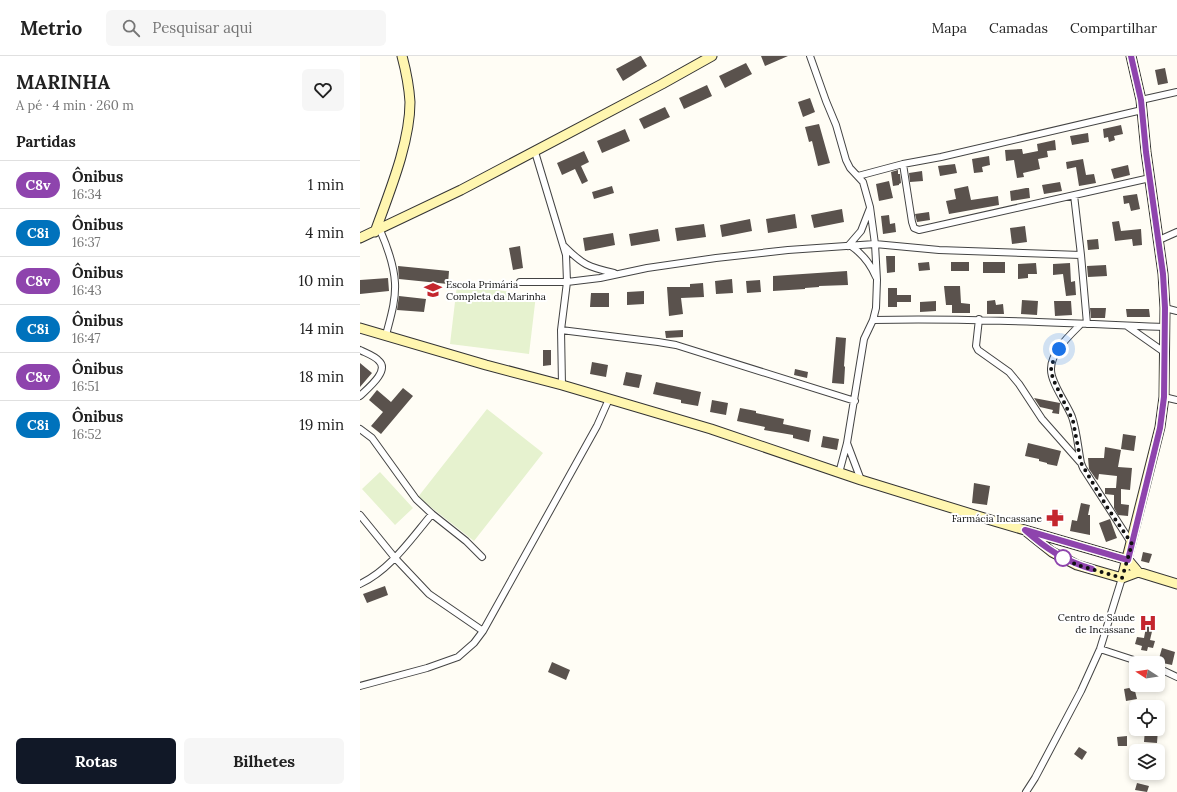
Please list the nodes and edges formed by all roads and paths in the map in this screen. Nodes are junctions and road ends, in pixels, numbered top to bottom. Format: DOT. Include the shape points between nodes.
graph roads {
  1 [pos="402,56"];
  2 [pos="712,56"];
  3 [pos="810,56"];
  4 [pos="1131,56"];
  5 [pos="1177,92"];
  6 [pos="1141,100"];
  7 [pos="1142,110"];
  8 [pos="535,152"];
  9 [pos="903,164"];
  10 [pos="858,176"];
  11 [pos="1150,178"];
  12 [pos="1074,196"];
  13 [pos="870,207"];
  14 [pos="377,231"];
  15 [pos="1177,232"];
  16 [pos="360,238"];
  17 [pos="1159,240"];
  18 [pos="875,244"];
  19 [pos="563,245"];
  20 [pos="849,246"];
  21 [pos="1081,255"];
  22 [pos="617,274"];
  23 [pos="877,280"];
  24 [pos="520,282"];
  25 [pos="566,282"];
  26 [pos="1165,308"];
  27 [pos="1177,311"];
  28 [pos="979,319"];
  29 [pos="873,320"];
  30 [pos="1084,324"];
  31 [pos="1126,325"];
  32 [pos="1165,327"];
  33 [pos="360,328"];
  34 [pos="561,330"];
  35 [pos="386,335"];
  36 [pos="360,350"];
  37 [pos="1164,352"];
  38 [pos="562,384"];
  39 [pos="360,396"];
  40 [pos="1164,397"];
  41 [pos="609,399"];
  42 [pos="1177,400"];
  43 [pos="855,401"];
  44 [pos="360,429"];
  45 [pos="848,443"];
  46 [pos="1081,463"];
  47 [pos="839,473"];
  48 [pos="861,480"];
  49 [pos="432,514"];
  50 [pos="360,515"];
  51 [pos="1025,530"];
  52 [pos="1132,544"];
  53 [pos="482,557"];
  54 [pos="395,558"];
  55 [pos="1128,560"];
  56 [pos="1138,572"];
  57 [pos="1122,578"];
  58 [pos="360,584"];
  59 [pos="1177,584"];
  60 [pos="483,631"];
  61 [pos="1100,649"];
  62 [pos="1129,658"];
  63 [pos="1165,671"];
  64 [pos="1177,677"];
  65 [pos="360,686"];
  66 [pos="1026,792"];
  1 -- 14 [label="street" via="410,102 408,119 397,168"];
  2 -- 8 [label="street"];
  3 -- 10 [label="street" via="846,160"];
  4 -- 6 [label="street"];
  5 -- 6 [label="street"];
  6 -- 7 [label="street"];
  7 -- 9 [label="street"];
  7 -- 11 [label="street"];
  8 -- 14 [label="street"];
  8 -- 19 [label="street"];
  9 -- 10 [label="street"];
  9 -- 12 [label="street" via="912,222 917,230"];
  10 -- 13 [label="street" via="863,182"];
  11 -- 12 [label="street"];
  11 -- 17 [label="street"];
  12 -- 21 [label="street"];
  13 -- 18 [label="street"];
  13 -- 20 [label="street" via="861,231"];
  14 -- 16 [label="street"];
  14 -- 35 [label="street" via="385,240 395,284"];
  15 -- 17 [label="street"];
  17 -- 26 [label="street"];
  18 -- 20 [label="street"];
  18 -- 21 [label="street" via="939,250"];
  18 -- 23 [label="street"];
  19 -- 22 [label="street" via="583,264"];
  19 -- 25 [label="street" via="566,255"];
  20 -- 22 [label="street" via="716,258"];
  20 -- 23 [label="street" via="864,256"];
  21 -- 30 [label="street"];
  22 -- 25 [label="street"];
  23 -- 29 [label="street"];
  24 -- 25 [label="street"];
  25 -- 34 [label="street"];
  26 -- 27 [label="street"];
  26 -- 32 [label="street"];
  28 -- 29 [label="street"];
  28 -- 30 [label="street"];
  28 -- 46 [label="street" via="976,346 978,350 1009,372 1042,419"];
  29 -- 43 [label="street" via="864,339"];
  30 -- 31 [label="street"];
  30 -- 46 [label="street" via="1063,342 1051,370 1073,421"];
  31 -- 32 [label="street"];
  31 -- 37 [label="street"];
  32 -- 37 [label="street"];
  33 -- 35 [label="street"];
  34 -- 38 [label="street"];
  34 -- 43 [label="street" via="672,344"];
  35 -- 38 [label="street" via="486,365"];
  36 -- 39 [label="street" via="379,360 382,366 381,374"];
  37 -- 40 [label="street"];
  38 -- 41 [label="street"];
  40 -- 42 [label="street"];
  40 -- 52 [label="street" via="1160,428"];
  41 -- 47 [label="street"];
  41 -- 60 [label="street"];
  43 -- 45 [label="street"];
  44 -- 49 [label="street" via="372,438 416,499"];
  45 -- 47 [label="street"];
  45 -- 48 [label="street"];
  46 -- 52 [label="street"];
  47 -- 48 [label="street"];
  48 -- 51 [label="street"];
  49 -- 53 [label="street"];
  49 -- 54 [label="street"];
  50 -- 54 [label="street"];
  51 -- 55 [label="street"];
  51 -- 57 [label="street" via="1052,552 1077,565"];
  52 -- 55 [label="street"];
  54 -- 58 [label="street"];
  54 -- 60 [label="street" via="429,594"];
  55 -- 56 [label="street"];
  55 -- 57 [label="street"];
  56 -- 57 [label="street"];
  56 -- 59 [label="street"];
  57 -- 61 [label="street"];
  60 -- 65 [label="street" via="474,644 458,657"];
  61 -- 62 [label="street"];
  61 -- 66 [label="street" via="1081,691"];
  63 -- 64 [label="street"];
}
